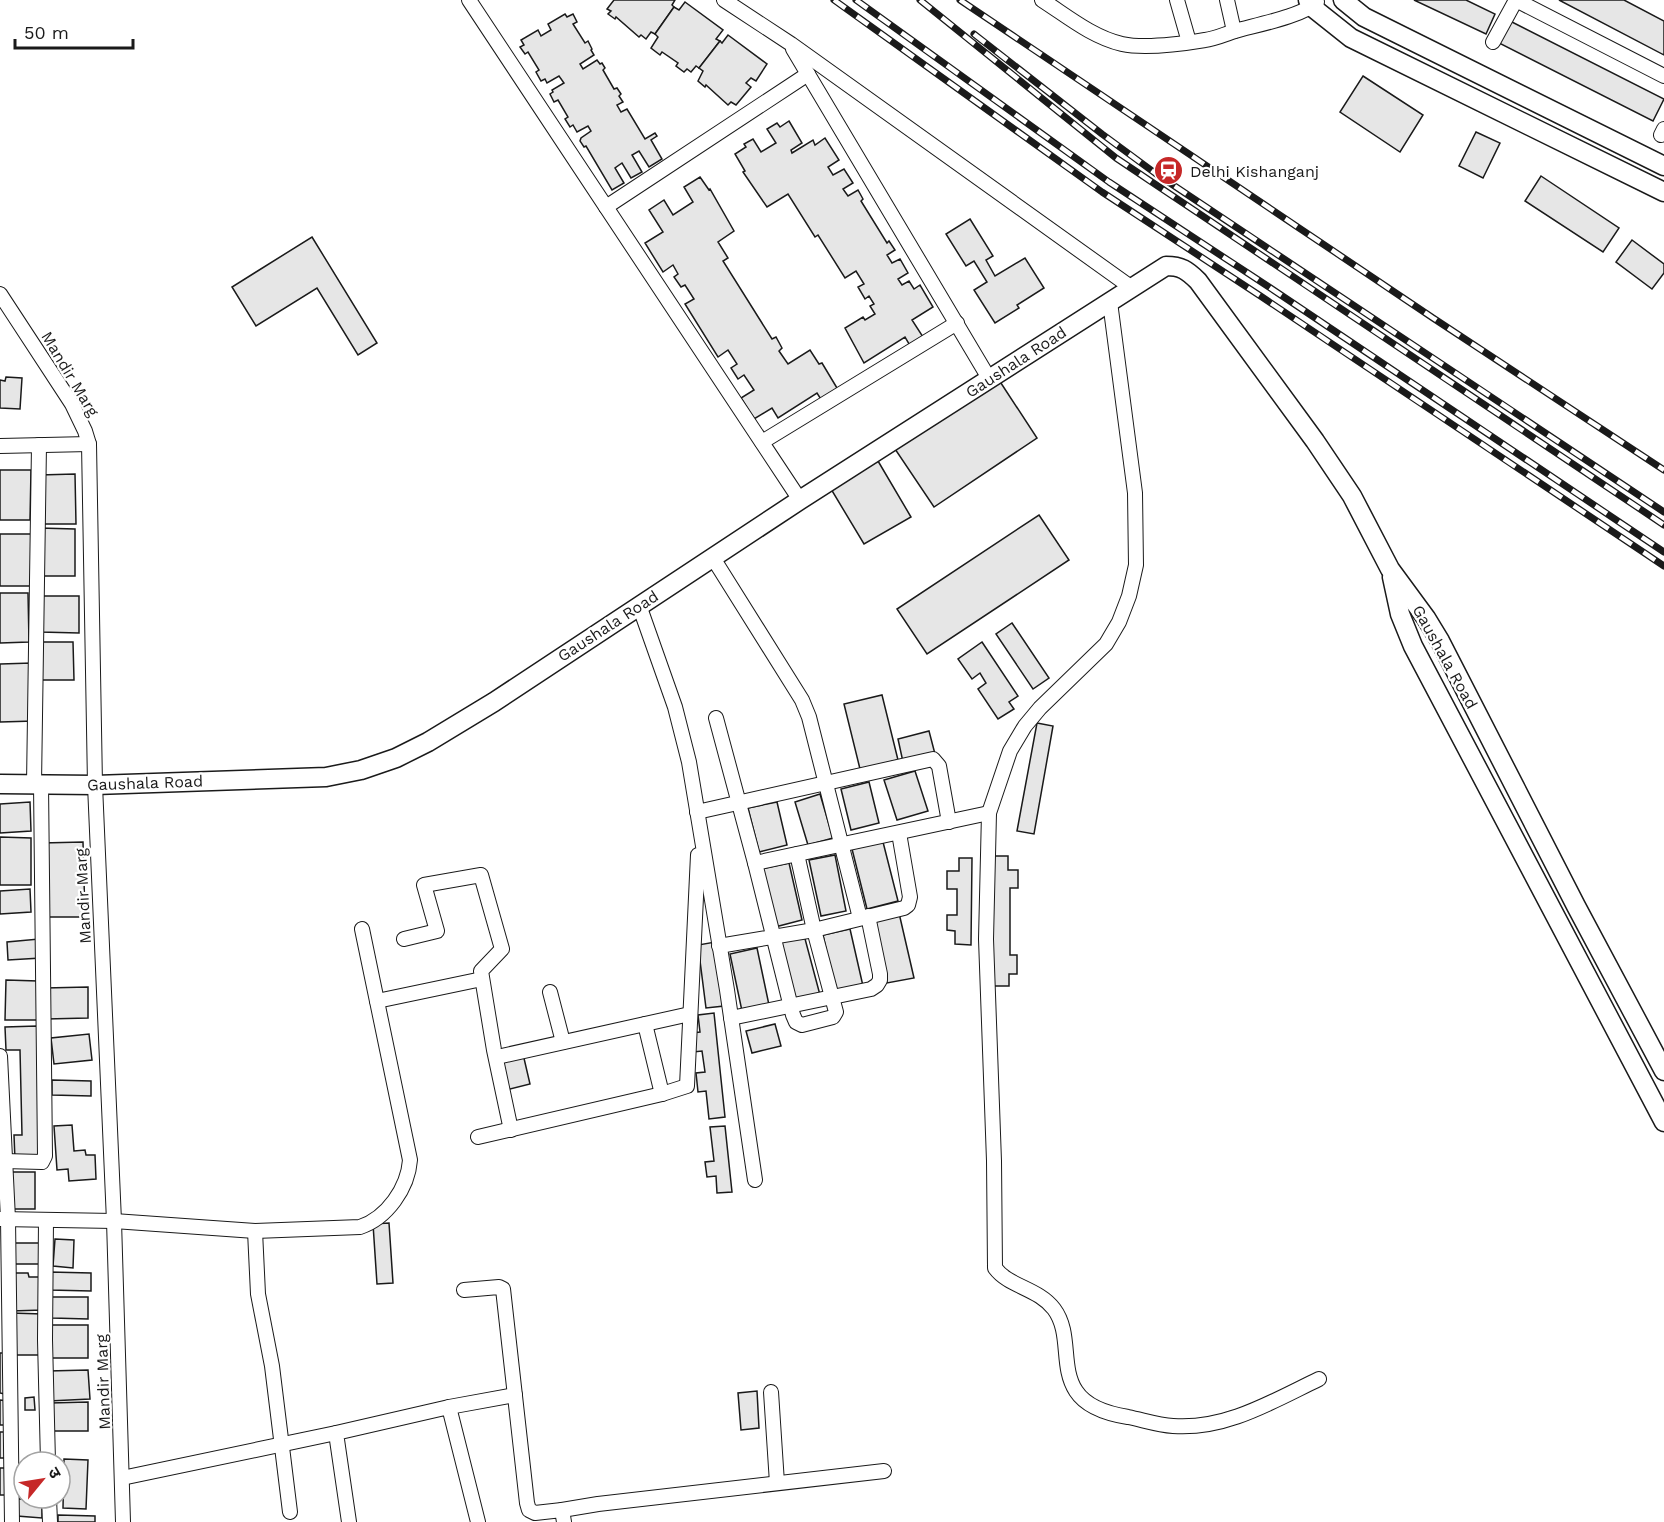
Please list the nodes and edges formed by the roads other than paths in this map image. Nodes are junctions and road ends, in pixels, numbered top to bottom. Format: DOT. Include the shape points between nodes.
graph roads {
  1 [pos="469,0"];
  2 [pos="724,0"];
  3 [pos="1042,0"];
  4 [pos="1178,0"];
  5 [pos="1227,0"];
  6 [pos="1343,0"];
  7 [pos="1516,0"];
  8 [pos="1313,2"];
  9 [pos="1234,31"];
  10 [pos="1189,42"];
  11 [pos="1493,42"];
  12 [pos="791,44"];
  13 [pos="808,74"];
  14 [pos="1664,76"];
  15 [pos="1664,166"];
  16 [pos="1664,192"];
  17 [pos="606,207"];
  18 [pos="1132,288"];
  19 [pos="0,294"];
  20 [pos="1110,302"];
  21 [pos="957,323"];
  22 [pos="990,380"];
  23 [pos="762,442"];
  24 [pos="89,444"];
  25 [pos="0,446"];
  26 [pos="39,446"];
  27 [pos="800,500"];
  28 [pos="713,558"];
  29 [pos="1390,569"];
  30 [pos="639,604"];
  31 [pos="716,718"];
  32 [pos="827,782"];
  33 [pos="0,784"];
  34 [pos="38,784"];
  35 [pos="95,785"];
  36 [pos="739,802"];
  37 [pos="697,812"];
  38 [pos="989,813"];
  39 [pos="949,822"];
  40 [pos="699,829"];
  41 [pos="900,833"];
  42 [pos="843,844"];
  43 [pos="797,854"];
  44 [pos="755,863"];
  45 [pos="864,917"];
  46 [pos="362,929"];
  47 [pos="814,930"];
  48 [pos="773,937"];
  49 [pos="404,939"];
  50 [pos="720,946"];
  51 [pos="482,979"];
  52 [pos="550,992"];
  53 [pos="834,998"];
  54 [pos="377,1001"];
  55 [pos="791,1005"];
  56 [pos="690,1014"];
  57 [pos="731,1018"];
  58 [pos="645,1024"];
  59 [pos="563,1042"];
  60 [pos="0,1056"];
  61 [pos="497,1057"];
  62 [pos="1664,1071"];
  63 [pos="662,1094"];
  64 [pos="1664,1122"];
  65 [pos="511,1130"];
  66 [pos="478,1137"];
  67 [pos="4,1161"];
  68 [pos="755,1180"];
  69 [pos="4,1219"];
  70 [pos="46,1220"];
  71 [pos="114,1221"];
  72 [pos="255,1231"];
  73 [pos="464,1290"];
  74 [pos="1319,1379"];
  75 [pos="771,1392"];
  76 [pos="515,1395"];
  77 [pos="449,1407"];
  78 [pos="336,1432"];
  79 [pos="283,1444"];
  80 [pos="48,1450"];
  81 [pos="884,1471"];
  82 [pos="122,1478"];
  83 [pos="777,1483"];
  84 [pos="290,1512"];
  85 [pos="563,1516"];
  86 [pos="12,1522"];
  87 [pos="123,1522"];
  88 [pos="349,1522"];
  89 [pos="478,1522"];
  1 -- 17 [label="street"];
  2 -- 12 [label="street"];
  3 -- 10 [label="street" via="1105,39 1142,46"];
  4 -- 10 [label="street"];
  5 -- 9 [label="street"];
  6 -- 15 [label="street" via="1364,17"];
  7 -- 11 [label="street"];
  7 -- 14 [label="street"];
  8 -- 9 [label="street"];
  8 -- 16 [label="street" via="1351,38"];
  9 -- 10 [label="street"];
  12 -- 13 [label="street"];
  12 -- 18 [label="street"];
  13 -- 17 [label="street"];
  13 -- 21 [label="street"];
  17 -- 23 [label="street"];
  18 -- 20 [label="street, Gaushala Road"];
  18 -- 29 [label="street, Gaushala Road" via="1166,266 1177,266 1198,281 1352,496"];
  19 -- 24 [label="street, Mandir Marg" via="72,404"];
  20 -- 22 [label="street, Gaushala Road"];
  20 -- 38 [label="street" via="1135,493 1136,565 1129,596 1106,644 1025,726 1010,751"];
  21 -- 22 [label="street"];
  21 -- 23 [label="street"];
  22 -- 27 [label="street, Gaushala Road"];
  23 -- 27 [label="street"];
  24 -- 26 [label="street"];
  24 -- 35 [label="street, Mandir Marg"];
  25 -- 26 [label="street"];
  26 -- 34 [label="street"];
  27 -- 28 [label="street, Gaushala Road"];
  28 -- 30 [label="street, Gaushala Road"];
  28 -- 32 [label="street" via="802,700"];
  29 -- 62 [label="street, Gaushala Road" via="1440,641"];
  29 -- 64 [label="street" via="1400,614 1413,646"];
  30 -- 35 [label="street, Gaushala Road" via="428,742 361,770 326,777"];
  30 -- 37 [label="street" via="678,717"];
  31 -- 36 [label="street"];
  32 -- 36 [label="street"];
  32 -- 39 [label="street" via="933,759 939,766"];
  32 -- 42 [label="street"];
  33 -- 34 [label="street, Gaushala Road"];
  34 -- 35 [label="street, Gaushala Road"];
  34 -- 67 [label="street" via="45,1156 42,1162"];
  35 -- 71 [label="street, Mandir Marg"];
  36 -- 37 [label="street"];
  36 -- 44 [label="street"];
  37 -- 40 [label="street"];
  38 -- 39 [label="street"];
  38 -- 74 [label="street" via="986,939 994,1268 1005,1278 1035,1292 1056,1311 1064,1331 1069,1379 1080,1397 1099,1410 1173,1426 1213,1422 1249,1413"];
  39 -- 41 [label="street"];
  40 -- 50 [label="street"];
  40 -- 56 [label="street"];
  41 -- 42 [label="street"];
  41 -- 45 [label="street" via="908,904"];
  42 -- 43 [label="street"];
  42 -- 45 [label="street"];
  43 -- 44 [label="street"];
  43 -- 47 [label="street"];
  44 -- 48 [label="street"];
  45 -- 47 [label="street"];
  45 -- 53 [label="street" via="880,980 871,989"];
  46 -- 54 [label="street"];
  47 -- 48 [label="street"];
  47 -- 53 [label="street"];
  48 -- 50 [label="street"];
  48 -- 55 [label="street"];
  49 -- 51 [label="street" via="436,931 424,885 481,875 502,949 481,970"];
  50 -- 57 [label="street"];
  51 -- 54 [label="street"];
  51 -- 61 [label="street"];
  52 -- 59 [label="street"];
  53 -- 55 [label="street"];
  53 -- 55 [label="street" via="833,1017 802,1025 796,1022"];
  54 -- 72 [label="street" via="410,1160 410,1170 399,1193 381,1215 360,1227"];
  55 -- 57 [label="street"];
  56 -- 58 [label="street"];
  56 -- 63 [label="street" via="687,1086"];
  57 -- 68 [label="street"];
  58 -- 59 [label="street"];
  58 -- 63 [label="street"];
  59 -- 61 [label="street"];
  60 -- 67 [label="street"];
  61 -- 65 [label="street"];
  63 -- 65 [label="street"];
  65 -- 66 [label="street"];
  67 -- 69 [label="street"];
  69 -- 70 [label="street"];
  69 -- 86 [label="street"];
  70 -- 71 [label="street"];
  70 -- 80 [label="street"];
  71 -- 72 [label="street"];
  71 -- 82 [label="street, Mandir Marg"];
  72 -- 79 [label="street" via="258,1294"];
  73 -- 76 [label="street" via="503,1289"];
  75 -- 83 [label="street"];
  76 -- 77 [label="street"];
  76 -- 85 [label="street" via="529,1510"];
  77 -- 78 [label="street"];
  77 -- 89 [label="street"];
  78 -- 79 [label="street"];
  78 -- 88 [label="street"];
  79 -- 82 [label="street"];
  79 -- 84 [label="street"];
  81 -- 83 [label="street"];
  82 -- 87 [label="street, Mandir Marg"];
  83 -- 85 [label="street"];
}
